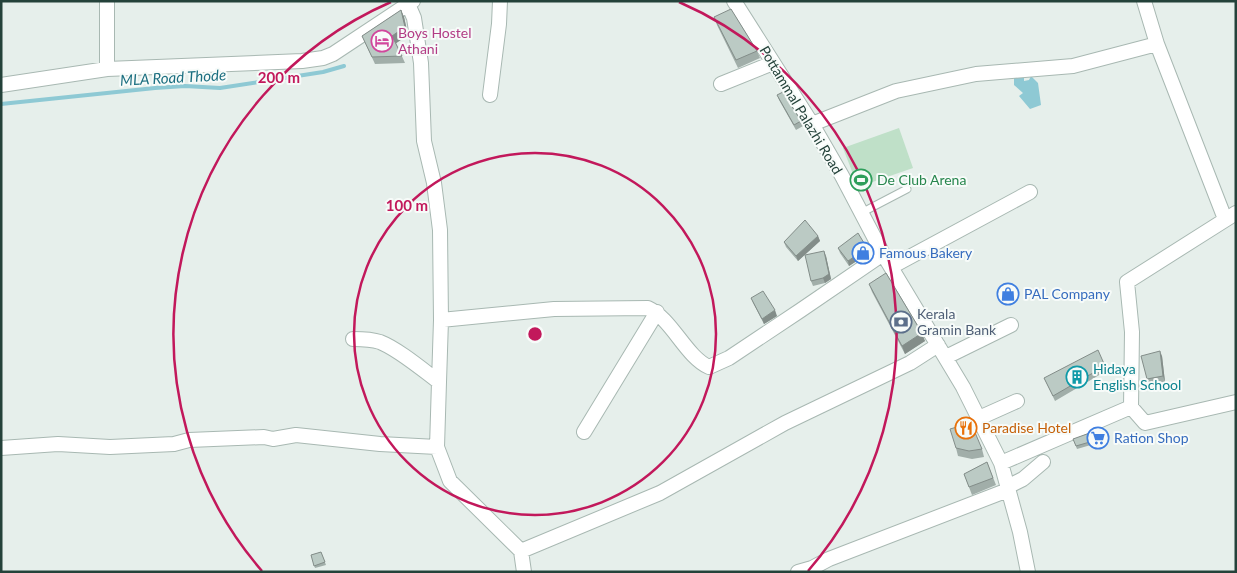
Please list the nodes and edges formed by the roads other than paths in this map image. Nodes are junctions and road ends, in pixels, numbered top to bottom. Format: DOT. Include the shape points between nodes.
graph roads {
  1 [pos="107,1"];
  2 [pos="500,1"];
  3 [pos="734,1"];
  4 [pos="1144,1"];
  5 [pos="410,3"];
  6 [pos="1157,44"];
  7 [pos="773,64"];
  8 [pos="107,69"];
  9 [pos="721,84"];
  10 [pos="1,85"];
  11 [pos="490,95"];
  12 [pos="812,124"];
  13 [pos="907,189"];
  14 [pos="1030,192"];
  15 [pos="861,213"];
  16 [pos="1230,216"];
  17 [pos="883,254"];
  18 [pos="891,267"];
  19 [pos="657,312"];
  20 [pos="441,320"];
  21 [pos="1011,325"];
  22 [pos="353,339"];
  23 [pos="937,342"];
  24 [pos="946,357"];
  25 [pos="903,359"];
  26 [pos="439,382"];
  27 [pos="1017,401"];
  28 [pos="1236,402"];
  29 [pos="1132,406"];
  30 [pos="979,418"];
  31 [pos="584,432"];
  32 [pos="437,447"];
  33 [pos="1,448"];
  34 [pos="1043,462"];
  35 [pos="1001,463"];
  36 [pos="1008,488"];
  37 [pos="521,551"];
  38 [pos="524,572"];
  39 [pos="798,572"];
  40 [pos="1028,572"];
  1 -- 8 [label="street"];
  2 -- 11 [label="street"];
  3 -- 7 [label="street, Pottammal Palazhi Road"];
  4 -- 6 [label="street"];
  5 -- 8 [label="street" via="323,58"];
  5 -- 20 [label="street" via="421,63 425,152 434,183 440,230"];
  6 -- 12 [label="street" via="1073,66 976,74 896,91"];
  6 -- 16 [label="street"];
  7 -- 9 [label="street"];
  7 -- 12 [label="street, Pottammal Palazhi Road"];
  8 -- 10 [label="street"];
  12 -- 15 [label="street, Pottammal Palazhi Road"];
  13 -- 15 [label="lane"];
  14 -- 18 [label="street"];
  15 -- 17 [label="street, Pottammal Palazhi Road"];
  16 -- 29 [label="street" via="1127,282 1132,332"];
  17 -- 18 [label="street, Pottammal Palazhi Road"];
  17 -- 19 [label="street" via="729,358 709,366 703,364"];
  18 -- 23 [label="street, Pottammal Palazhi Road"];
  19 -- 20 [label="street" via="630,307 554,309"];
  19 -- 31 [label="street"];
  20 -- 26 [label="street"];
  21 -- 24 [label="street"];
  22 -- 26 [label="street" via="381,342"];
  23 -- 24 [label="street, Pottammal Palazhi Road"];
  23 -- 25 [label="lane"];
  23 -- 37 [label="street" via="910,362 785,423 660,493"];
  24 -- 30 [label="street, Pottammal Palazhi Road"];
  26 -- 32 [label="street"];
  27 -- 30 [label="street"];
  28 -- 29 [label="street" via="1145,423"];
  29 -- 35 [label="street"];
  30 -- 35 [label="street, Pottammal Palazhi Road"];
  32 -- 33 [label="street" via="296,436 189,440 174,444 58,444"];
  32 -- 37 [label="street" via="450,481"];
  34 -- 36 [label="street"];
  35 -- 36 [label="street, Pottammal Palazhi Road"];
  36 -- 39 [label="street"];
  36 -- 40 [label="street, Pottammal Palazhi Road"];
  37 -- 38 [label="street"];
}
